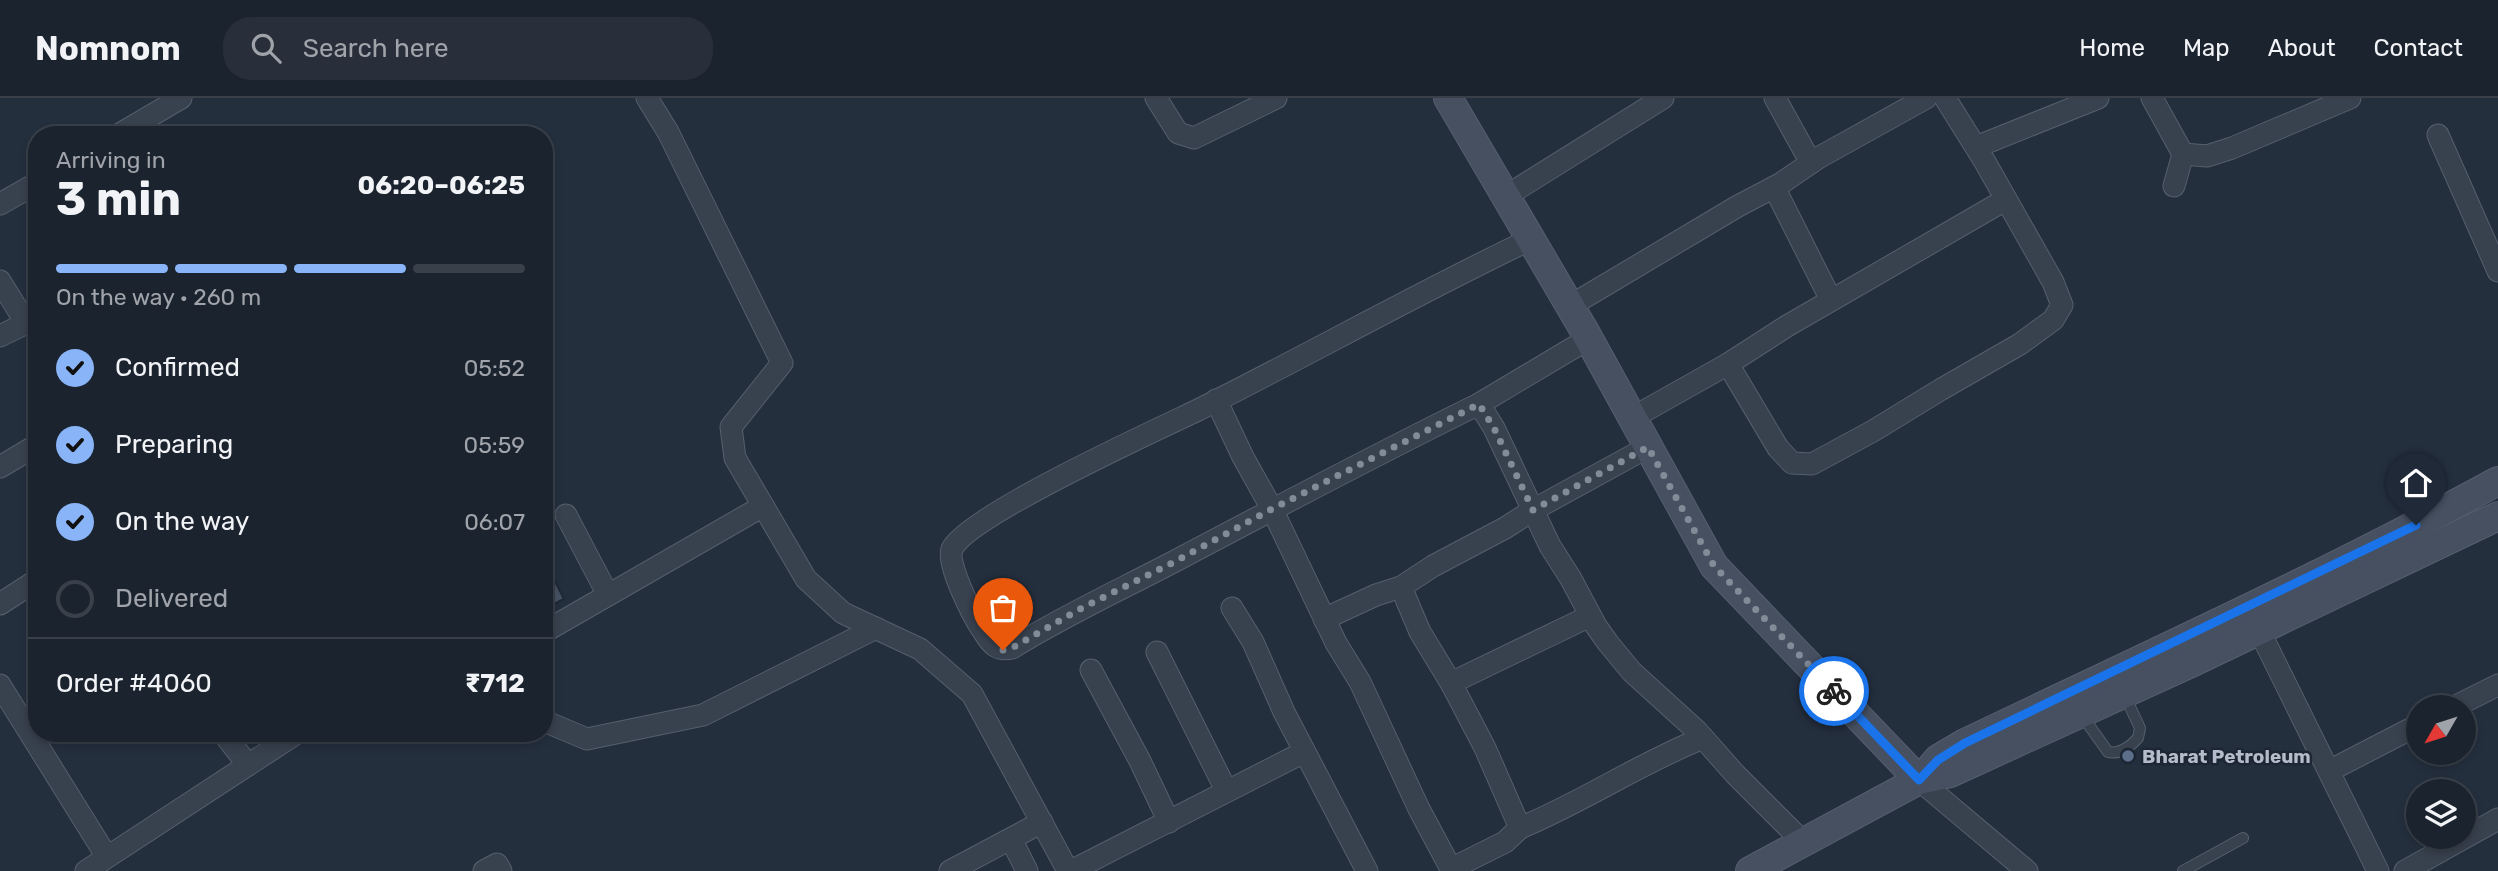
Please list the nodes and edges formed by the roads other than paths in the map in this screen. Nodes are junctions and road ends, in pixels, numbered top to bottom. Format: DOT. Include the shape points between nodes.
graph roads {
  1 [pos="181,98"];
  2 [pos="648,98"];
  3 [pos="1156,98"];
  4 [pos="1276,98"];
  5 [pos="1448,98"];
  6 [pos="1663,98"];
  7 [pos="1775,98"];
  8 [pos="1926,98"];
  9 [pos="1945,98"];
  10 [pos="2098,98"];
  11 [pos="2152,98"];
  12 [pos="2350,98"];
  13 [pos="133,126"];
  14 [pos="2438,135"];
  15 [pos="1976,147"];
  16 [pos="2183,154"];
  17 [pos="1811,163"];
  18 [pos="2174,186"];
  19 [pos="1774,187"];
  20 [pos="28,188"];
  21 [pos="1506,196"];
  22 [pos="2005,200"];
  23 [pos="0,204"];
  24 [pos="1531,239"];
  25 [pos="2498,271"];
  26 [pos="0,281"];
  27 [pos="1831,300"];
  28 [pos="1570,306"];
  29 [pos="28,316"];
  30 [pos="28,322"];
  31 [pos="0,337"];
  32 [pos="1588,339"];
  33 [pos="1728,364"];
  34 [pos="1216,400"];
  35 [pos="1479,404"];
  36 [pos="1632,418"];
  37 [pos="1648,447"];
  38 [pos="28,450"];
  39 [pos="0,467"];
  40 [pos="2498,481"];
  41 [pos="763,506"];
  42 [pos="1272,509"];
  43 [pos="1533,510"];
  44 [pos="566,515"];
  45 [pos="2498,516"];
  46 [pos="28,586"];
  47 [pos="1401,587"];
  48 [pos="608,595"];
  49 [pos="0,604"];
  50 [pos="1232,608"];
  51 [pos="1590,616"];
  52 [pos="1324,619"];
  53 [pos="2254,619"];
  54 [pos="553,627"];
  55 [pos="876,628"];
  56 [pos="1157,652"];
  57 [pos="1091,670"];
  58 [pos="1451,683"];
  59 [pos="0,685"];
  60 [pos="2498,685"];
  61 [pos="2124,694"];
  62 [pos="2476,696"];
  63 [pos="2081,713"];
  64 [pos="553,725"];
  65 [pos="28,730"];
  66 [pos="2406,731"];
  67 [pos="1703,738"];
  68 [pos="35,742"];
  69 [pos="230,742"];
  70 [pos="284,742"];
  71 [pos="1304,752"];
  72 [pos="248,765"];
  73 [pos="2329,771"];
  74 [pos="1919,780"];
  75 [pos="1226,790"];
  76 [pos="2498,819"];
  77 [pos="1042,822"];
  78 [pos="1169,822"];
  79 [pos="1520,828"];
  80 [pos="2242,838"];
  81 [pos="1011,839"];
  82 [pos="1803,842"];
  83 [pos="107,858"];
  84 [pos="1449,870"];
  85 [pos="86,871"];
  86 [pos="484,871"];
  87 [pos="501,871"];
  88 [pos="950,871"];
  89 [pos="1027,871"];
  90 [pos="1070,871"];
  91 [pos="1367,871"];
  92 [pos="1750,871"];
  93 [pos="2027,871"];
  94 [pos="2183,871"];
  95 [pos="2378,871"];
  96 [pos="2405,871"];
  1 -- 13 [label="street"];
  2 -- 41 [label="street" via="782,363 731,427 736,458"];
  3 -- 4 [label="street" via="1178,133 1194,138"];
  5 -- 21 [label="street"];
  6 -- 21 [label="street"];
  7 -- 17 [label="street"];
  8 -- 17 [label="street"];
  9 -- 15 [label="street"];
  10 -- 15 [label="street"];
  11 -- 16 [label="street"];
  12 -- 16 [label="street" via="2232,148 2207,156"];
  14 -- 25 [label="street"];
  15 -- 22 [label="street"];
  16 -- 18 [label="street"];
  17 -- 19 [label="street"];
  19 -- 27 [label="street"];
  19 -- 28 [label="street"];
  20 -- 23 [label="street"];
  21 -- 24 [label="street"];
  22 -- 27 [label="street"];
  22 -- 33 [label="street" via="2053,282 2062,305 2053,320 1845,448 1812,464 1792,463 1778,448"];
  24 -- 28 [label="street"];
  24 -- 34 [label="street"];
  26 -- 29 [label="street"];
  27 -- 33 [label="street"];
  28 -- 32 [label="street"];
  30 -- 31 [label="street"];
  32 -- 35 [label="street"];
  32 -- 36 [label="street"];
  33 -- 36 [label="street"];
  34 -- 42 [label="street"];
  34 -- 42 [label="street" via="992,515 960,540 950,558 978,623 993,646 1012,648"];
  35 -- 42 [label="street"];
  35 -- 43 [label="street"];
  36 -- 37 [label="street"];
  37 -- 43 [label="street"];
  37 -- 74 [label="street" via="1714,566"];
  38 -- 39 [label="street"];
  40 -- 53 [label="street"];
  41 -- 48 [label="street"];
  41 -- 55 [label="street" via="806,579 843,613"];
  42 -- 52 [label="street"];
  43 -- 47 [label="street"];
  43 -- 51 [label="street"];
  44 -- 48 [label="street"];
  45 -- 53 [label="street"];
  46 -- 49 [label="street"];
  47 -- 52 [label="street"];
  47 -- 58 [label="street" via="1420,632"];
  48 -- 54 [label="street"];
  50 -- 71 [label="street" via="1253,642"];
  51 -- 58 [label="street"];
  51 -- 67 [label="street" via="1632,671"];
  52 -- 84 [label="street" via="1360,682"];
  53 -- 61 [label="street"];
  53 -- 73 [label="street"];
  53 -- 74 [label="street" via="1965,743 1938,760"];
  55 -- 64 [label="street" via="703,715 587,739"];
  55 -- 77 [label="street" via="920,649 972,694"];
  56 -- 75 [label="street"];
  57 -- 78 [label="street"];
  58 -- 79 [label="street"];
  59 -- 65 [label="street"];
  60 -- 62 [label="street"];
  61 -- 63 [label="street"];
  61 -- 63 [label="lane" via="2140,728 2138,737 2122,750 2108,752"];
  63 -- 74 [label="street" via="1950,774"];
  66 -- 73 [label="street"];
  67 -- 79 [label="street"];
  67 -- 82 [label="street"];
  68 -- 83 [label="street"];
  69 -- 72 [label="street"];
  70 -- 72 [label="street"];
  71 -- 75 [label="street"];
  71 -- 91 [label="street"];
  72 -- 83 [label="street"];
  73 -- 95 [label="street"];
  74 -- 82 [label="street"];
  74 -- 93 [label="street"];
  75 -- 78 [label="street"];
  76 -- 96 [label="street"];
  77 -- 81 [label="street"];
  77 -- 90 [label="street"];
  78 -- 90 [label="street"];
  79 -- 84 [label="street" via="1506,842"];
  80 -- 94 [label="lane"];
  81 -- 88 [label="street"];
  81 -- 89 [label="street"];
  82 -- 92 [label="street"];
  83 -- 85 [label="street"];
  86 -- 87 [label="street" via="497,864"];
}
